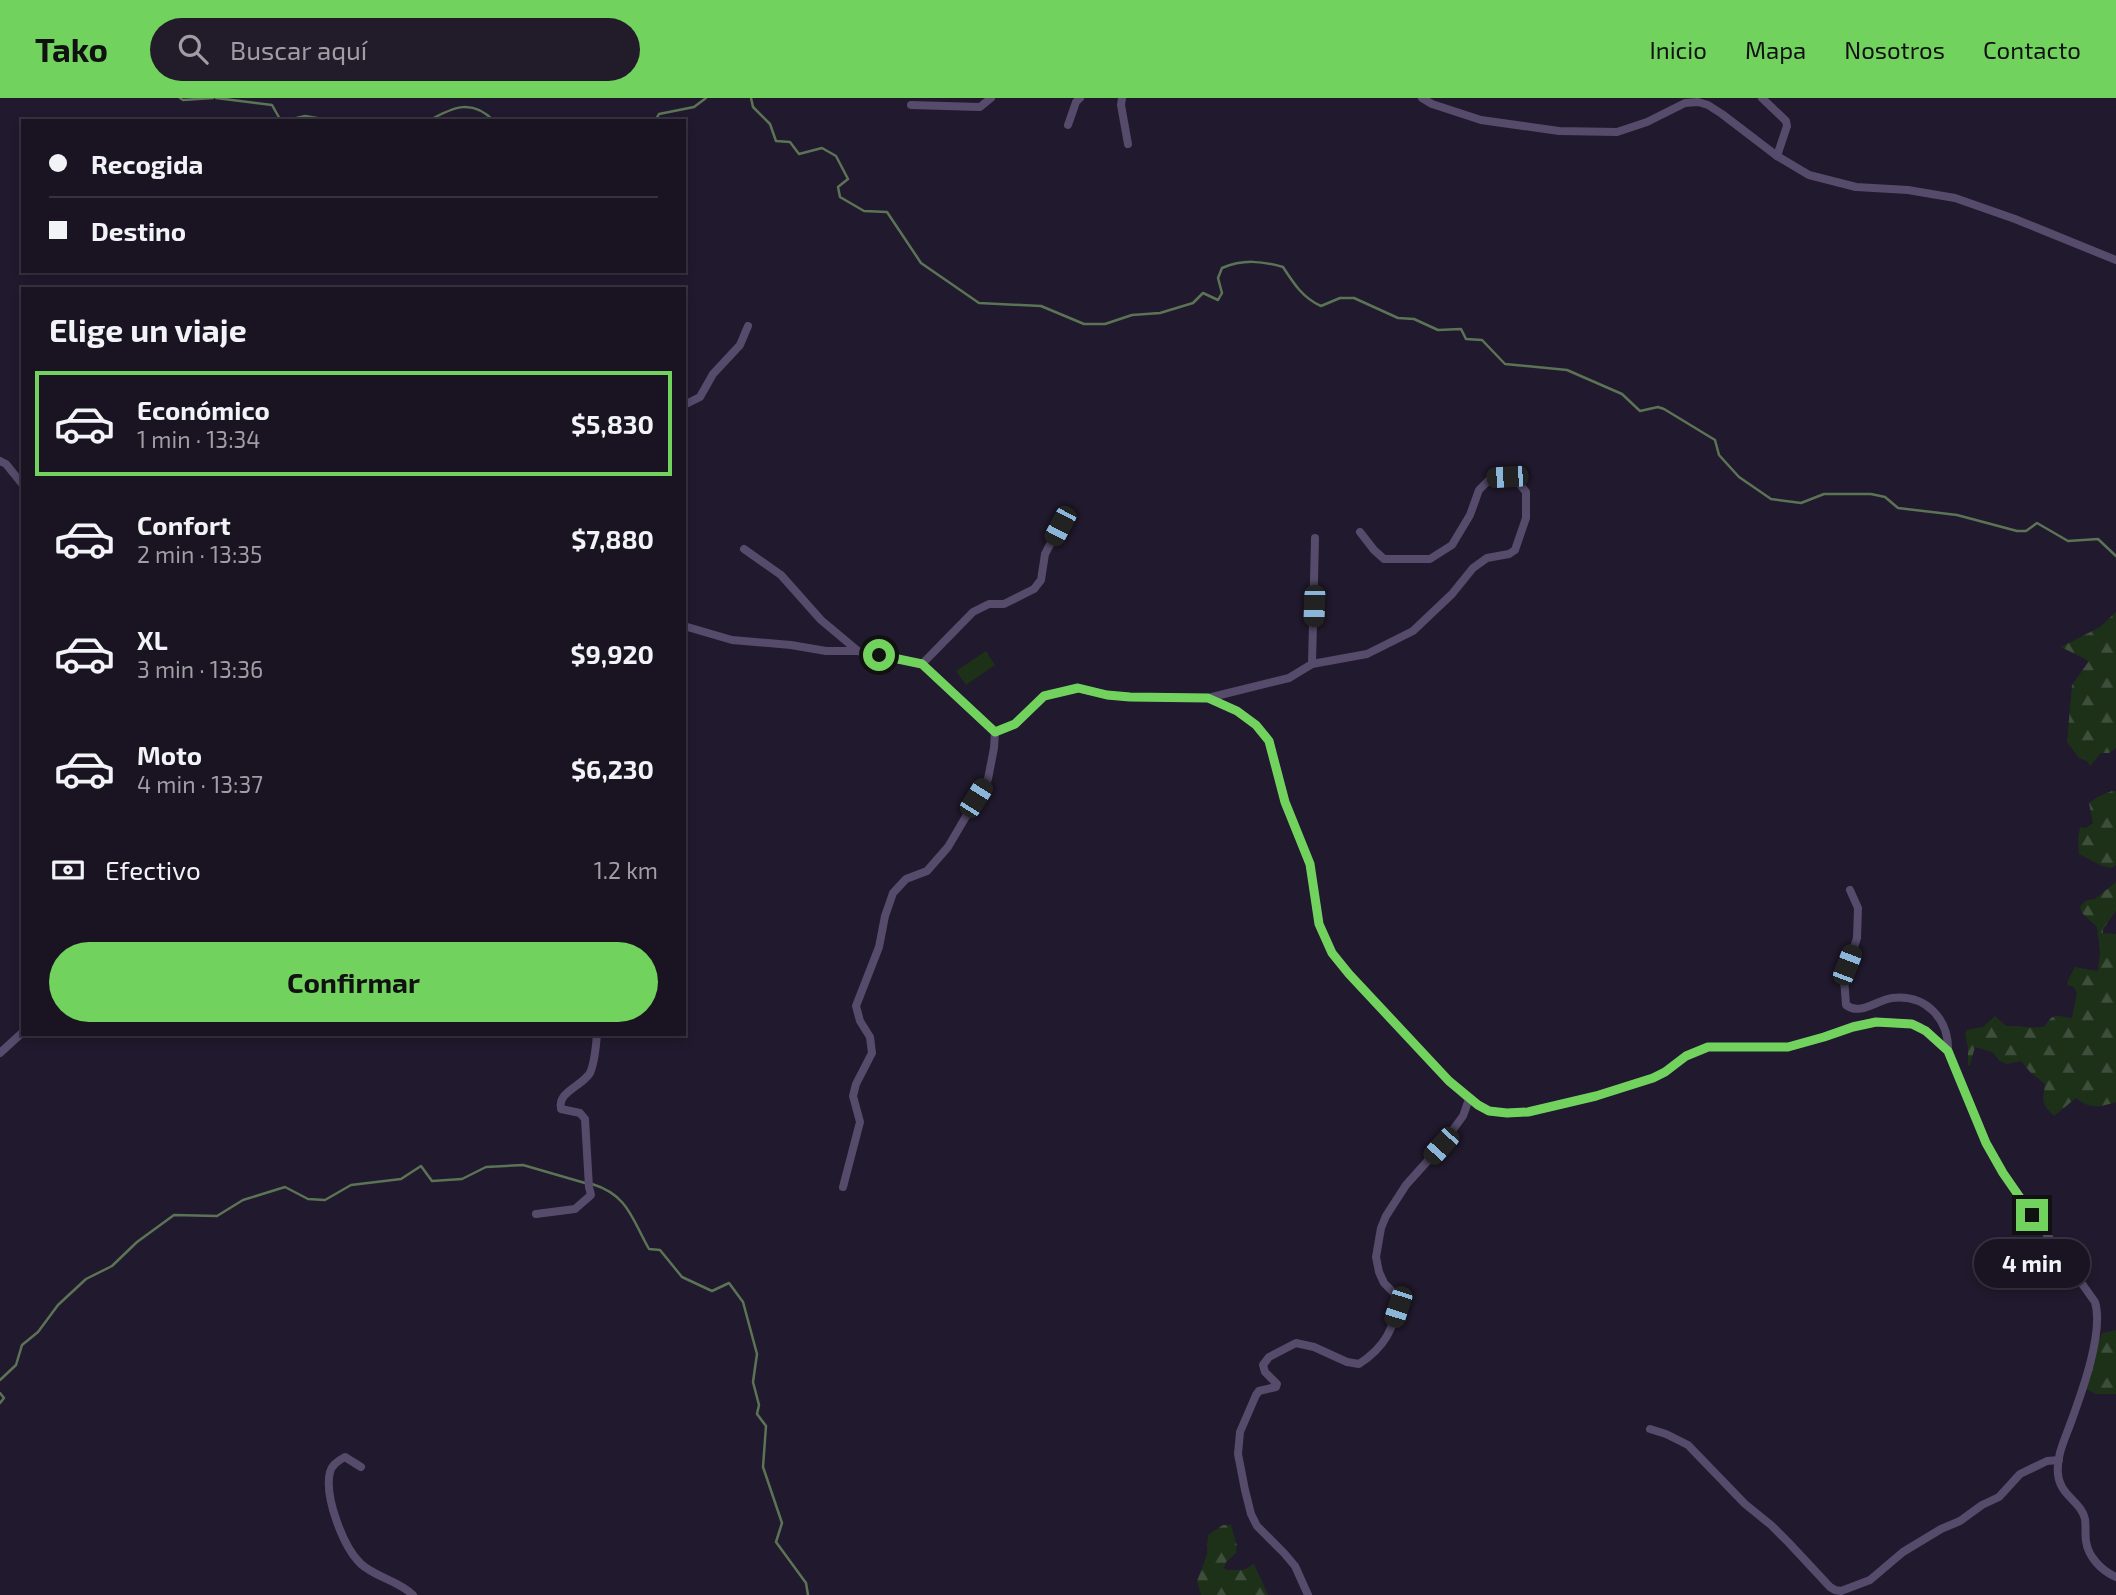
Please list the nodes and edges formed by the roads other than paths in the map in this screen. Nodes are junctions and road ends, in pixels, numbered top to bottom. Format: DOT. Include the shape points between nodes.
graph roads {
  1 [pos="991,98"];
  2 [pos="1080,98"];
  3 [pos="1122,98"];
  4 [pos="1422,98"];
  5 [pos="1762,98"];
  6 [pos="911,105"];
  7 [pos="1068,125"];
  8 [pos="1128,144"];
  9 [pos="1777,156"];
  10 [pos="2116,260"];
  11 [pos="748,326"];
  12 [pos="686,404"];
  13 [pos="0,461"];
  14 [pos="21,483"];
  15 [pos="1060,526"];
  16 [pos="1360,533"];
  17 [pos="1315,538"];
  18 [pos="744,549"];
  19 [pos="686,627"];
  20 [pos="858,651"];
  21 [pos="922,664"];
  22 [pos="1312,664"];
  23 [pos="1208,698"];
  24 [pos="995,732"];
  25 [pos="1850,890"];
  26 [pos="21,1034"];
  27 [pos="597,1036"];
  28 [pos="1948,1051"];
  29 [pos="0,1053"];
  30 [pos="1468,1099"];
  31 [pos="843,1187"];
  32 [pos="536,1214"];
  33 [pos="1650,1429"];
  34 [pos="2059,1460"];
  35 [pos="361,1467"];
  36 [pos="2116,1577"];
  37 [pos="413,1595"];
  38 [pos="1308,1595"];
  1 -- 6 [label="street" via="979,107"];
  2 -- 7 [label="street"];
  3 -- 8 [label="street"];
  4 -- 9 [label="street" via="1481,120 1559,131 1617,132 1685,103 1698,102 1722,114"];
  5 -- 9 [label="street" via="1786,121"];
  9 -- 10 [label="street" via="1809,175 1856,187 1955,198"];
  11 -- 12 [label="street" via="740,345 699,397"];
  13 -- 14 [label="street"];
  15 -- 21 [label="street" via="1034,589 973,612"];
  16 -- 22 [label="street" via="1384,559 1430,559 1452,545 1479,490 1491,478 1507,477 1525,492 1526,518 1515,550 1487,558 1473,568 1413,631 1367,654"];
  17 -- 22 [label="street"];
  18 -- 20 [label="street" via="781,575 821,620"];
  19 -- 20 [label="street" via="732,640"];
  20 -- 21 [label="street"];
  21 -- 24 [label="street"];
  22 -- 23 [label="street" via="1289,678"];
  23 -- 24 [label="street" via="1119,696 1078,688 1044,696 1015,724"];
  23 -- 30 [label="street" via="1237,711 1269,741 1285,802 1310,864 1319,924 1332,953"];
  24 -- 31 [label="street" via="988,779 948,846 927,871 906,879 893,893 885,916 879,947 856,1006 872,1053 853,1096 860,1122"];
  25 -- 28 [label="street" via="1857,908 1857,938 1844,978 1846,1005 1857,1010 1898,998 1926,1005 1944,1025"];
  26 -- 29 [label="street"];
  27 -- 32 [label="street" via="591,1071 559,1102 561,1109 580,1112 585,1119 591,1195 575,1209"];
  28 -- 30 [label="street" via="1920,1027 1876,1022 1788,1047 1708,1047 1653,1078 1528,1112 1489,1111"];
  28 -- 34 [label="street" via="2003,1173 2095,1302 2098,1328"];
  30 -- 38 [label="street" via="1463,1116 1406,1185 1381,1228 1376,1257 1379,1272 1399,1298 1388,1337 1359,1364 1296,1343 1269,1357 1263,1365 1276,1387 1259,1391 1240,1432 1238,1454 1251,1514 1295,1566"];
  33 -- 34 [label="street" via="1688,1445 1830,1587 1840,1591 1876,1576 1903,1552 1999,1497 2024,1471"];
  34 -- 36 [label="street" via="2063,1489 2083,1513 2088,1549 2099,1565"];
  35 -- 37 [label="street" via="345,1457 330,1470 330,1489 345,1543 362,1565"];
}
